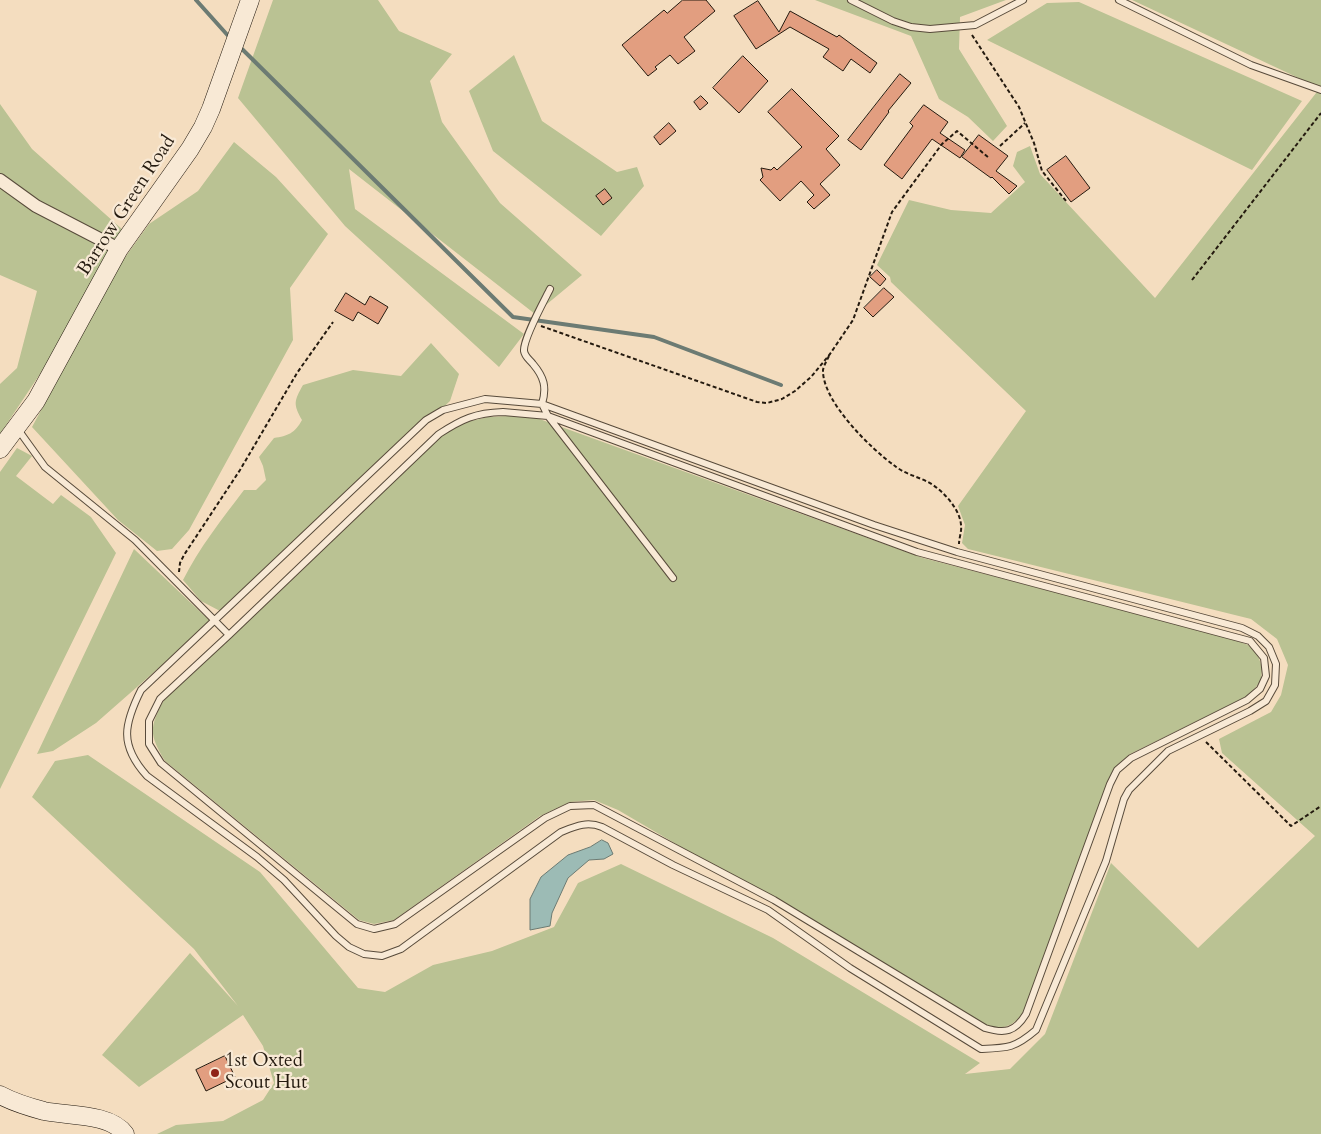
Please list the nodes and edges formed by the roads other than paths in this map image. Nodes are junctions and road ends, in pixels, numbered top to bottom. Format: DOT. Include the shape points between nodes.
graph roads {
  1 [pos="250,0"];
  2 [pos="851,0"];
  3 [pos="1024,0"];
  4 [pos="1119,0"];
  5 [pos="1321,90"];
  6 [pos="0,180"];
  7 [pos="119,249"];
  8 [pos="550,289"];
  9 [pos="542,404"];
  10 [pos="548,416"];
  11 [pos="17,427"];
  12 [pos="0,449"];
  13 [pos="673,578"];
  14 [pos="214,620"];
  15 [pos="229,635"];
  16 [pos="0,1094"];
  17 [pos="124,1134"];
  1 -- 7 [label="street, Barrow Green Road" via="203,127"];
  2 -- 3 [label="lane" via="893,21 930,29 975,25"];
  4 -- 5 [label="lane" via="1251,65"];
  6 -- 7 [label="street" via="36,206"];
  7 -- 11 [label="street, Barrow Green Road" via="36,401"];
  8 -- 9 [label="lane" via="524,345 526,357 544,383"];
  9 -- 10 [label="lane"];
  9 -- 14 [label="lane" via="485,399 443,410 426,420"];
  9 -- 14 [label="lane" via="874,525 957,552 1242,628 1258,636 1269,647 1276,664 1275,685 1266,701 1168,751 1129,790 1106,861 1036,1030 1021,1043 1005,1048 981,1049 844,964 768,910 593,824 580,824 561,832 401,949 382,956 364,954 349,947 284,880 147,776 136,764 126,730 141,690"];
  10 -- 13 [label="lane"];
  10 -- 15 [label="lane" via="485,413 460,420 439,434"];
  10 -- 15 [label="lane" via="917,552 1250,641 1264,658 1266,676 1260,689 1247,700 1131,758 1118,770 1110,784 1026,1014 1011,1030 998,1032 985,1028 774,900 594,805 570,806 545,818 395,924 374,929 357,924 161,763 149,744 149,721 160,699"];
  11 -- 12 [label="street, Barrow Green Road"];
  11 -- 14 [label="lane" via="46,467 135,540"];
  14 -- 15 [label="lane"];
  16 -- 17 [label="street" via="10,1101 44,1111 106,1121 118,1126"];
}
